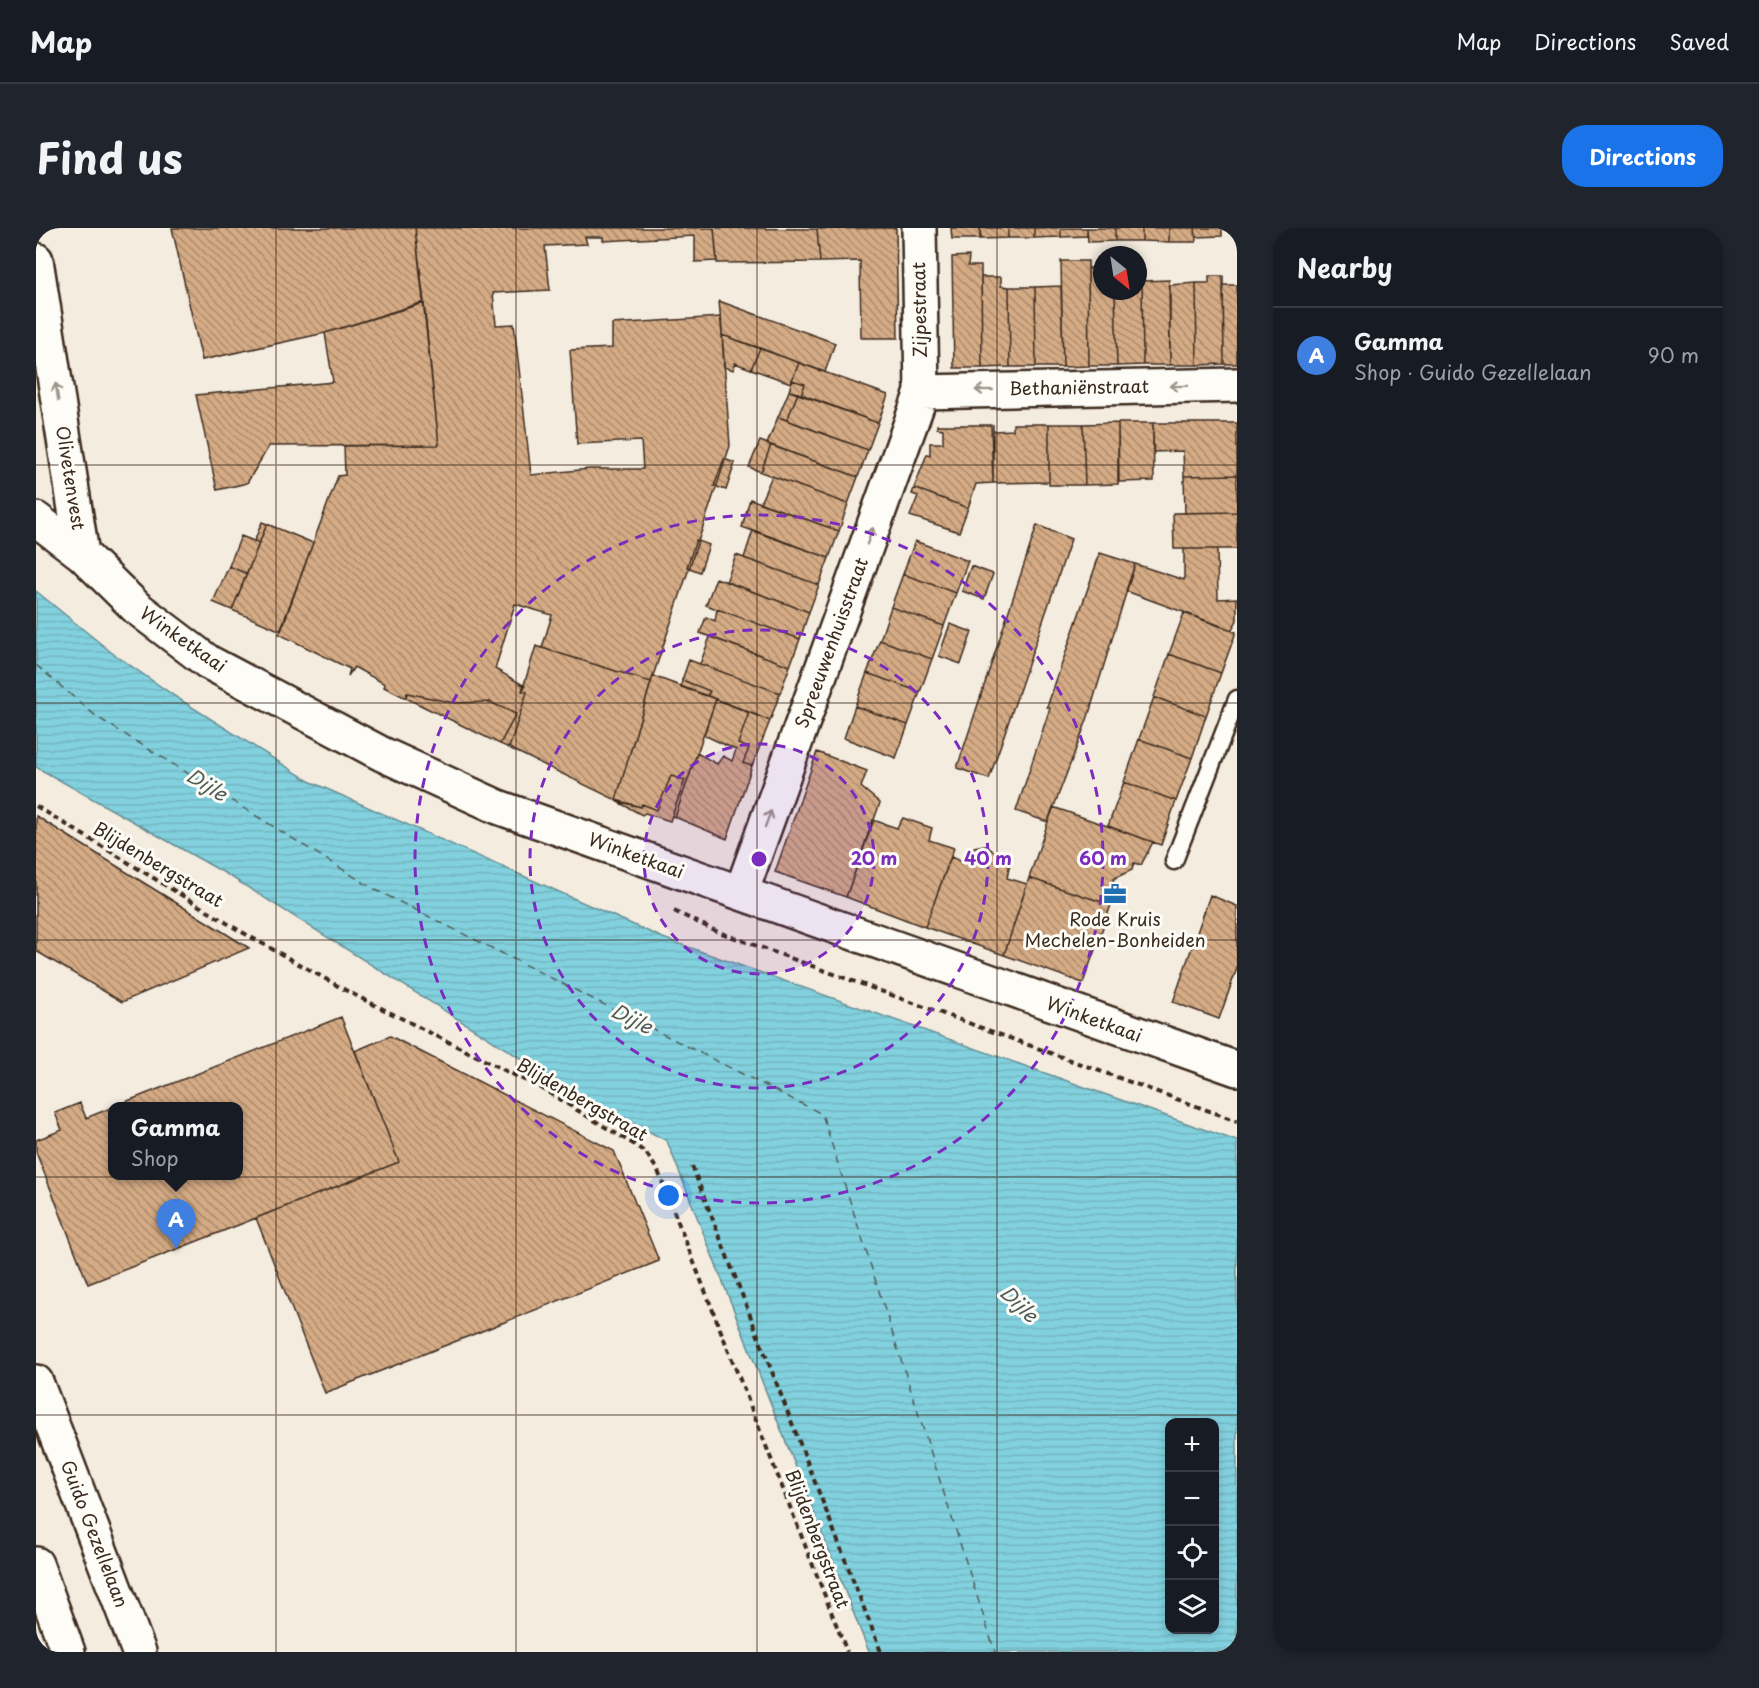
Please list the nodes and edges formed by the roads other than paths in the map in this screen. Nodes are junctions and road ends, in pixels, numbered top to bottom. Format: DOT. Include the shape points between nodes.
graph roads {
  1 [pos="919,228"];
  2 [pos="36,260"];
  3 [pos="1237,385"];
  4 [pos="922,392"];
  5 [pos="36,519"];
  6 [pos="82,554"];
  7 [pos="1237,699"];
  8 [pos="1174,861"];
  9 [pos="741,893"];
  10 [pos="1237,1070"];
  11 [pos="36,1382"];
  12 [pos="36,1564"];
  13 [pos="68,1652"];
  14 [pos="139,1652"];
  1 -- 4 [label="street, Zijpestraat"];
  6 -- 2 [label="street, Olivetenvest, one-way"];
  3 -- 4 [label="street, Bethaniënstraat, one-way"];
  9 -- 4 [label="street, Spreeuwenhuisstraat, one-way"];
  5 -- 6 [label="street"];
  6 -- 9 [label="street, Winketkaai" via="137,609 208,662 381,754 498,807"];
  7 -- 8 [label="lane"];
  9 -- 10 [label="street, Winketkaai"];
  11 -- 14 [label="street, Guido Gezellelaan"];
  12 -- 13 [label="street"];
}
